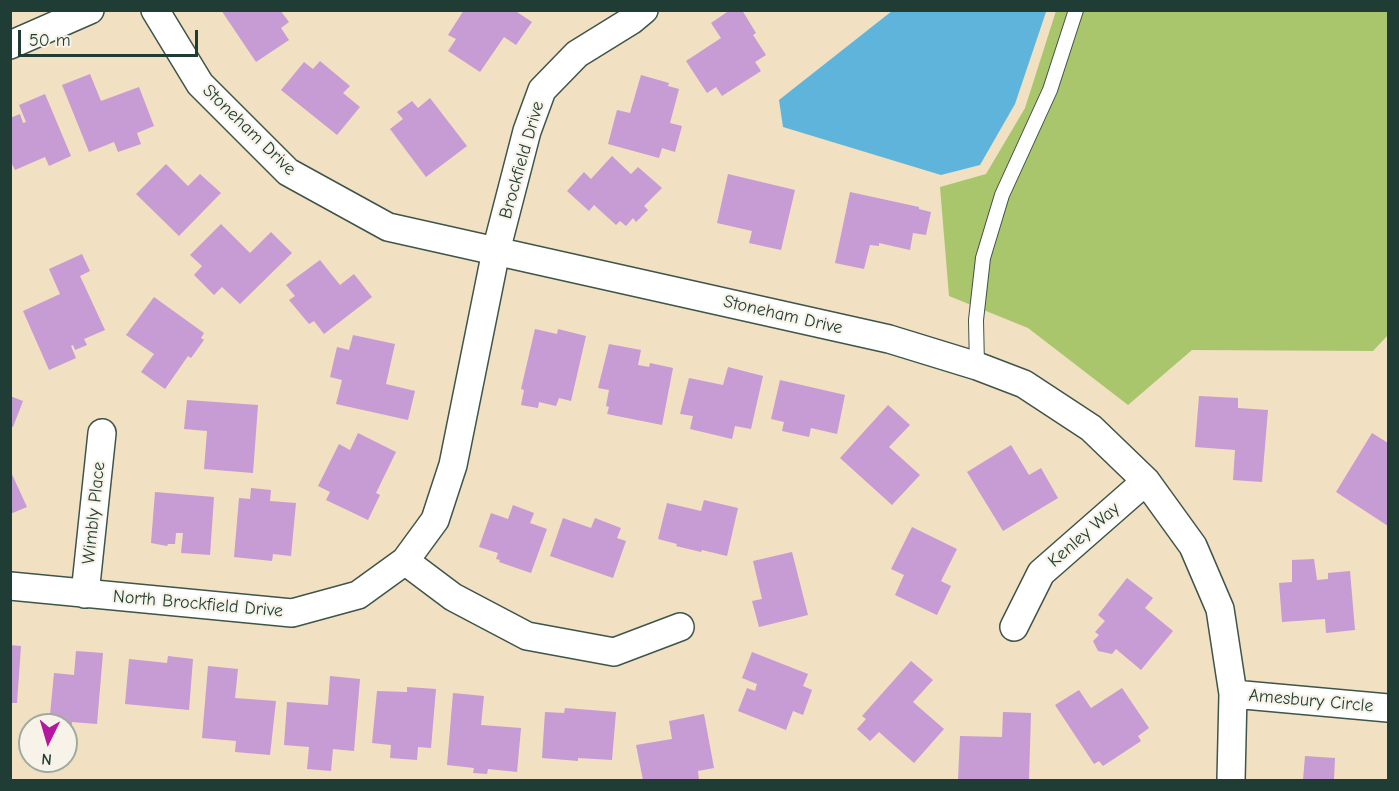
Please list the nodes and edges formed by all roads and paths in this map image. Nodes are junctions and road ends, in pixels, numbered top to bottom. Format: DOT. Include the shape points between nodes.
graph roads {
  1 [pos="90,10"];
  2 [pos="155,10"];
  3 [pos="644,10"];
  4 [pos="1077,10"];
  5 [pos="10,45"];
  6 [pos="496,250"];
  7 [pos="977,366"];
  8 [pos="102,433"];
  9 [pos="1146,481"];
  10 [pos="405,561"];
  11 [pos="10,586"];
  12 [pos="85,594"];
  13 [pos="680,627"];
  14 [pos="1014,627"];
  15 [pos="1233,694"];
  16 [pos="1389,708"];
  17 [pos="1231,780"];
  1 -- 5 [label="street"];
  2 -- 6 [label="street, Stoneham Drive" via="200,84 288,172 388,227"];
  3 -- 6 [label="street, Brockfield Drive" via="577,54 542,90 527,131"];
  4 -- 7 [label="lane" via="1050,90 1002,195 983,258 975,320"];
  6 -- 7 [label="street, Stoneham Drive" via="889,339"];
  6 -- 10 [label="street, North Brockfield Drive" via="453,465 435,520"];
  7 -- 9 [label="street, Stoneham Drive" via="1024,384 1091,428"];
  8 -- 12 [label="street, Wimbly Place"];
  9 -- 14 [label="street, Kenley Way" via="1041,573"];
  9 -- 15 [label="street, Stoneham Drive" via="1193,546 1220,609"];
  10 -- 12 [label="street, North Brockfield Drive" via="358,595 292,613"];
  10 -- 13 [label="street" via="453,597 527,636 614,652"];
  11 -- 12 [label="street, North Brockfield Drive"];
  15 -- 16 [label="street, Amesbury Circle"];
  15 -- 17 [label="street, Stoneham Drive"];
}
